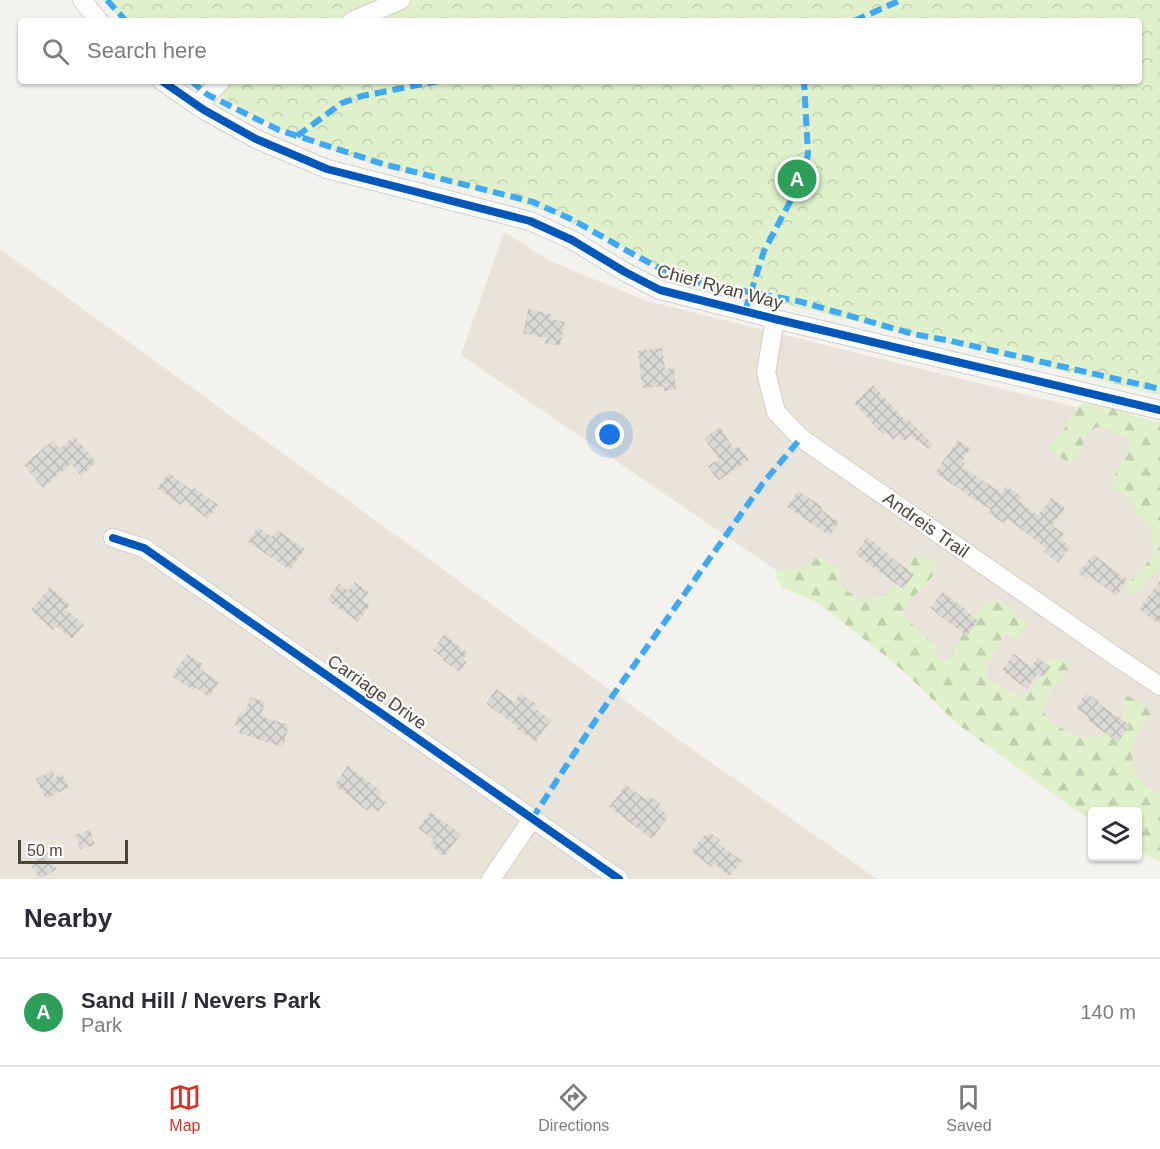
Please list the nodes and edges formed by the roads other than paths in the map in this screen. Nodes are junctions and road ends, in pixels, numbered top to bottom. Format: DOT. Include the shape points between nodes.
graph roads {
  1 [pos="82,0"];
  2 [pos="401,0"];
  3 [pos="97,18"];
  4 [pos="359,18"];
  5 [pos="166,84"];
  6 [pos="218,84"];
  7 [pos="196,105"];
  8 [pos="775,319"];
  9 [pos="1160,410"];
  10 [pos="113,538"];
  11 [pos="1160,686"];
  12 [pos="532,819"];
  13 [pos="491,879"];
  14 [pos="618,879"];
  1 -- 3 [label="street"];
  2 -- 4 [label="street"];
  5 -- 7 [label="street, Chief Ryan Way"];
  6 -- 7 [label="street"];
  7 -- 8 [label="street, Chief Ryan Way" via="256,139 327,169 530,221 660,290"];
  8 -- 9 [label="street, Chief Ryan Way"];
  8 -- 11 [label="street, Andreis Trail" via="766,376 776,412 801,438"];
  10 -- 12 [label="street, Carriage Drive" via="144,548"];
  12 -- 13 [label="street"];
  12 -- 14 [label="street, Carriage Drive"];
}
